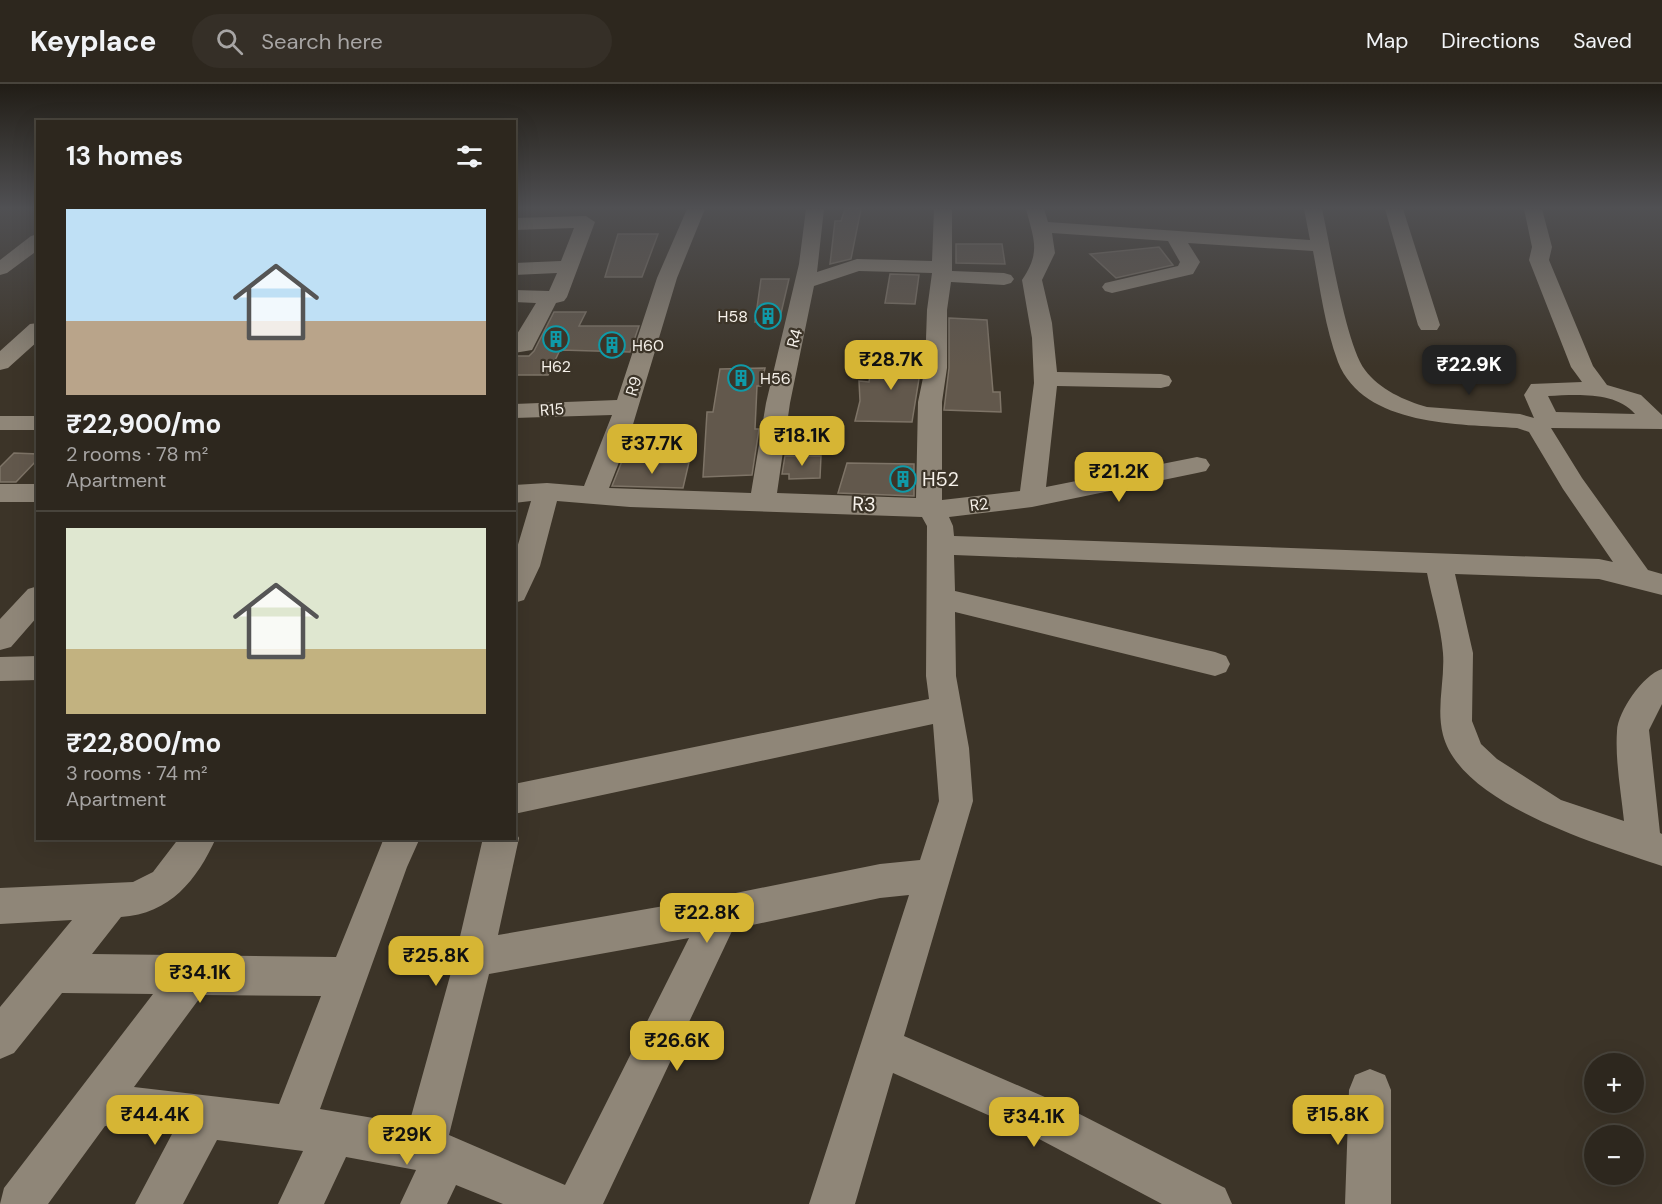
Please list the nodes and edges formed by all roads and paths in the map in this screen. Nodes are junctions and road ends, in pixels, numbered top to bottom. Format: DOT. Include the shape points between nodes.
graph roads {
  1 [pos="572,261"];
  2 [pos="675,261"];
  3 [pos="809,261"];
  4 [pos="942,261"];
  5 [pos="1043,261"];
  6 [pos="1190,261"];
  7 [pos="1324,261"];
  8 [pos="1410,261"];
  9 [pos="1540,261"];
  10 [pos="570,266"];
  11 [pos="516,269"];
  12 [pos="942,272"];
  13 [pos="1004,279"];
  14 [pos="803,283"];
  15 [pos="1112,287"];
  16 [pos="516,296"];
  17 [pos="549,297"];
  18 [pos="1429,324"];
  19 [pos="36,330"];
  20 [pos="516,346"];
  21 [pos="36,352"];
  22 [pos="4,355"];
  23 [pos="1044,379"];
  24 [pos="1161,381"];
  25 [pos="1600,392"];
  26 [pos="626,407"];
  27 [pos="516,411"];
  28 [pos="1657,421"];
  29 [pos="0,423"];
  30 [pos="36,423"];
  31 [pos="1542,423"];
  32 [pos="1197,465"];
  33 [pos="547,492"];
  34 [pos="0,493"];
  35 [pos="36,493"];
  36 [pos="516,494"];
  37 [pos="593,495"];
  38 [pos="1032,498"];
  39 [pos="763,502"];
  40 [pos="932,510"];
  41 [pos="941,545"];
  42 [pos="1439,564"];
  43 [pos="1650,581"];
  44 [pos="516,588"];
  45 [pos="941,598"];
  46 [pos="20,609"];
  47 [pos="0,639"];
  48 [pos="1215,664"];
  49 [pos="36,668"];
  50 [pos="0,669"];
  51 [pos="1662,681"];
  52 [pos="946,708"];
  53 [pos="516,799"];
  54 [pos="198,840"];
  55 [pos="401,840"];
  56 [pos="501,840"];
  57 [pos="1653,847"];
  58 [pos="934,876"];
  59 [pos="112,900"];
  60 [pos="0,906"];
  61 [pos="720,914"];
  62 [pos="474,958"];
  63 [pos="53,973"];
  64 [pos="192,975"];
  65 [pos="348,977"];
  66 [pos="0,1039"];
  67 [pos="880,1047"];
  68 [pos="1370,1090"];
  69 [pos="94,1103"];
  70 [pos="206,1117"];
  71 [pos="292,1128"];
  72 [pos="335,1133"];
  73 [pos="435,1152"];
  74 [pos="0,1198"];
  75 [pos="20,1204"];
  76 [pos="158,1204"];
  77 [pos="301,1204"];
  78 [pos="423,1204"];
  79 [pos="557,1204"];
  80 [pos="579,1204"];
  81 [pos="832,1204"];
  82 [pos="1209,1204"];
  83 [pos="1368,1204"];
  1 -- 10 [label="street"];
  2 -- 26 [label="street, R9"];
  3 -- 14 [label="street, R4"];
  4 -- 12 [label="street"];
  5 -- 23 [label="street" via="1032,280 1045,344"];
  6 -- 15 [label="street" via="1186,270"];
  7 -- 31 [label="street" via="1350,364 1370,389 1404,408 1427,414"];
  8 -- 18 [label="street"];
  9 -- 25 [label="street" via="1582,367"];
  10 -- 11 [label="street"];
  10 -- 17 [label="street" via="556,297"];
  12 -- 13 [label="street"];
  12 -- 14 [label="street" via="857,266"];
  12 -- 40 [label="street" via="930,402"];
  14 -- 39 [label="street, R4"];
  16 -- 17 [label="street"];
  17 -- 20 [label="street" via="530,338 524,345"];
  19 -- 22 [label="street"];
  21 -- 22 [label="street"];
  23 -- 24 [label="street"];
  23 -- 38 [label="street"];
  25 -- 28 [label="street" via="1634,400"];
  25 -- 31 [label="street" via="1539,389 1536,395"];
  26 -- 27 [label="street, R15"];
  26 -- 37 [label="street, R9"];
  28 -- 31 [label="street"];
  29 -- 30 [label="street"];
  31 -- 43 [label="street" via="1572,483"];
  32 -- 38 [label="street, R2"];
  33 -- 36 [label="street, R3"];
  33 -- 37 [label="street, R3"];
  33 -- 44 [label="street"];
  34 -- 35 [label="street"];
  37 -- 39 [label="street, R3"];
  38 -- 40 [label="street, R2"];
  39 -- 40 [label="street, R3"];
  40 -- 41 [label="street" via="940,526"];
  41 -- 42 [label="street"];
  41 -- 45 [label="street"];
  42 -- 43 [label="street" via="1599,569"];
  42 -- 57 [label="street" via="1458,653 1456,721 1468,754 1550,811"];
  45 -- 48 [label="street"];
  45 -- 52 [label="street" via="941,676"];
  46 -- 47 [label="street"];
  49 -- 50 [label="street"];
  51 -- 57 [label="street" via="1641,709 1633,730"];
  52 -- 53 [label="street"];
  52 -- 58 [label="street" via="957,780 956,801"];
  54 -- 59 [label="street" via="166,886 152,894"];
  55 -- 65 [label="street"];
  56 -- 62 [label="street"];
  58 -- 61 [label="street" via="880,881"];
  58 -- 67 [label="street"];
  59 -- 60 [label="street"];
  59 -- 63 [label="street"];
  61 -- 62 [label="street"];
  61 -- 80 [label="street"];
  62 -- 73 [label="street"];
  63 -- 64 [label="street"];
  63 -- 66 [label="street"];
  64 -- 65 [label="street"];
  64 -- 69 [label="street"];
  65 -- 71 [label="street"];
  67 -- 81 [label="street"];
  67 -- 82 [label="street" via="1039,1116"];
  68 -- 83 [label="street"];
  69 -- 70 [label="street"];
  69 -- 75 [label="street"];
  70 -- 71 [label="street"];
  70 -- 76 [label="street"];
  71 -- 72 [label="street"];
  72 -- 73 [label="street"];
  72 -- 77 [label="street"];
  73 -- 78 [label="street"];
  73 -- 79 [label="street"];
  74 -- 75 [label="street"];
}
